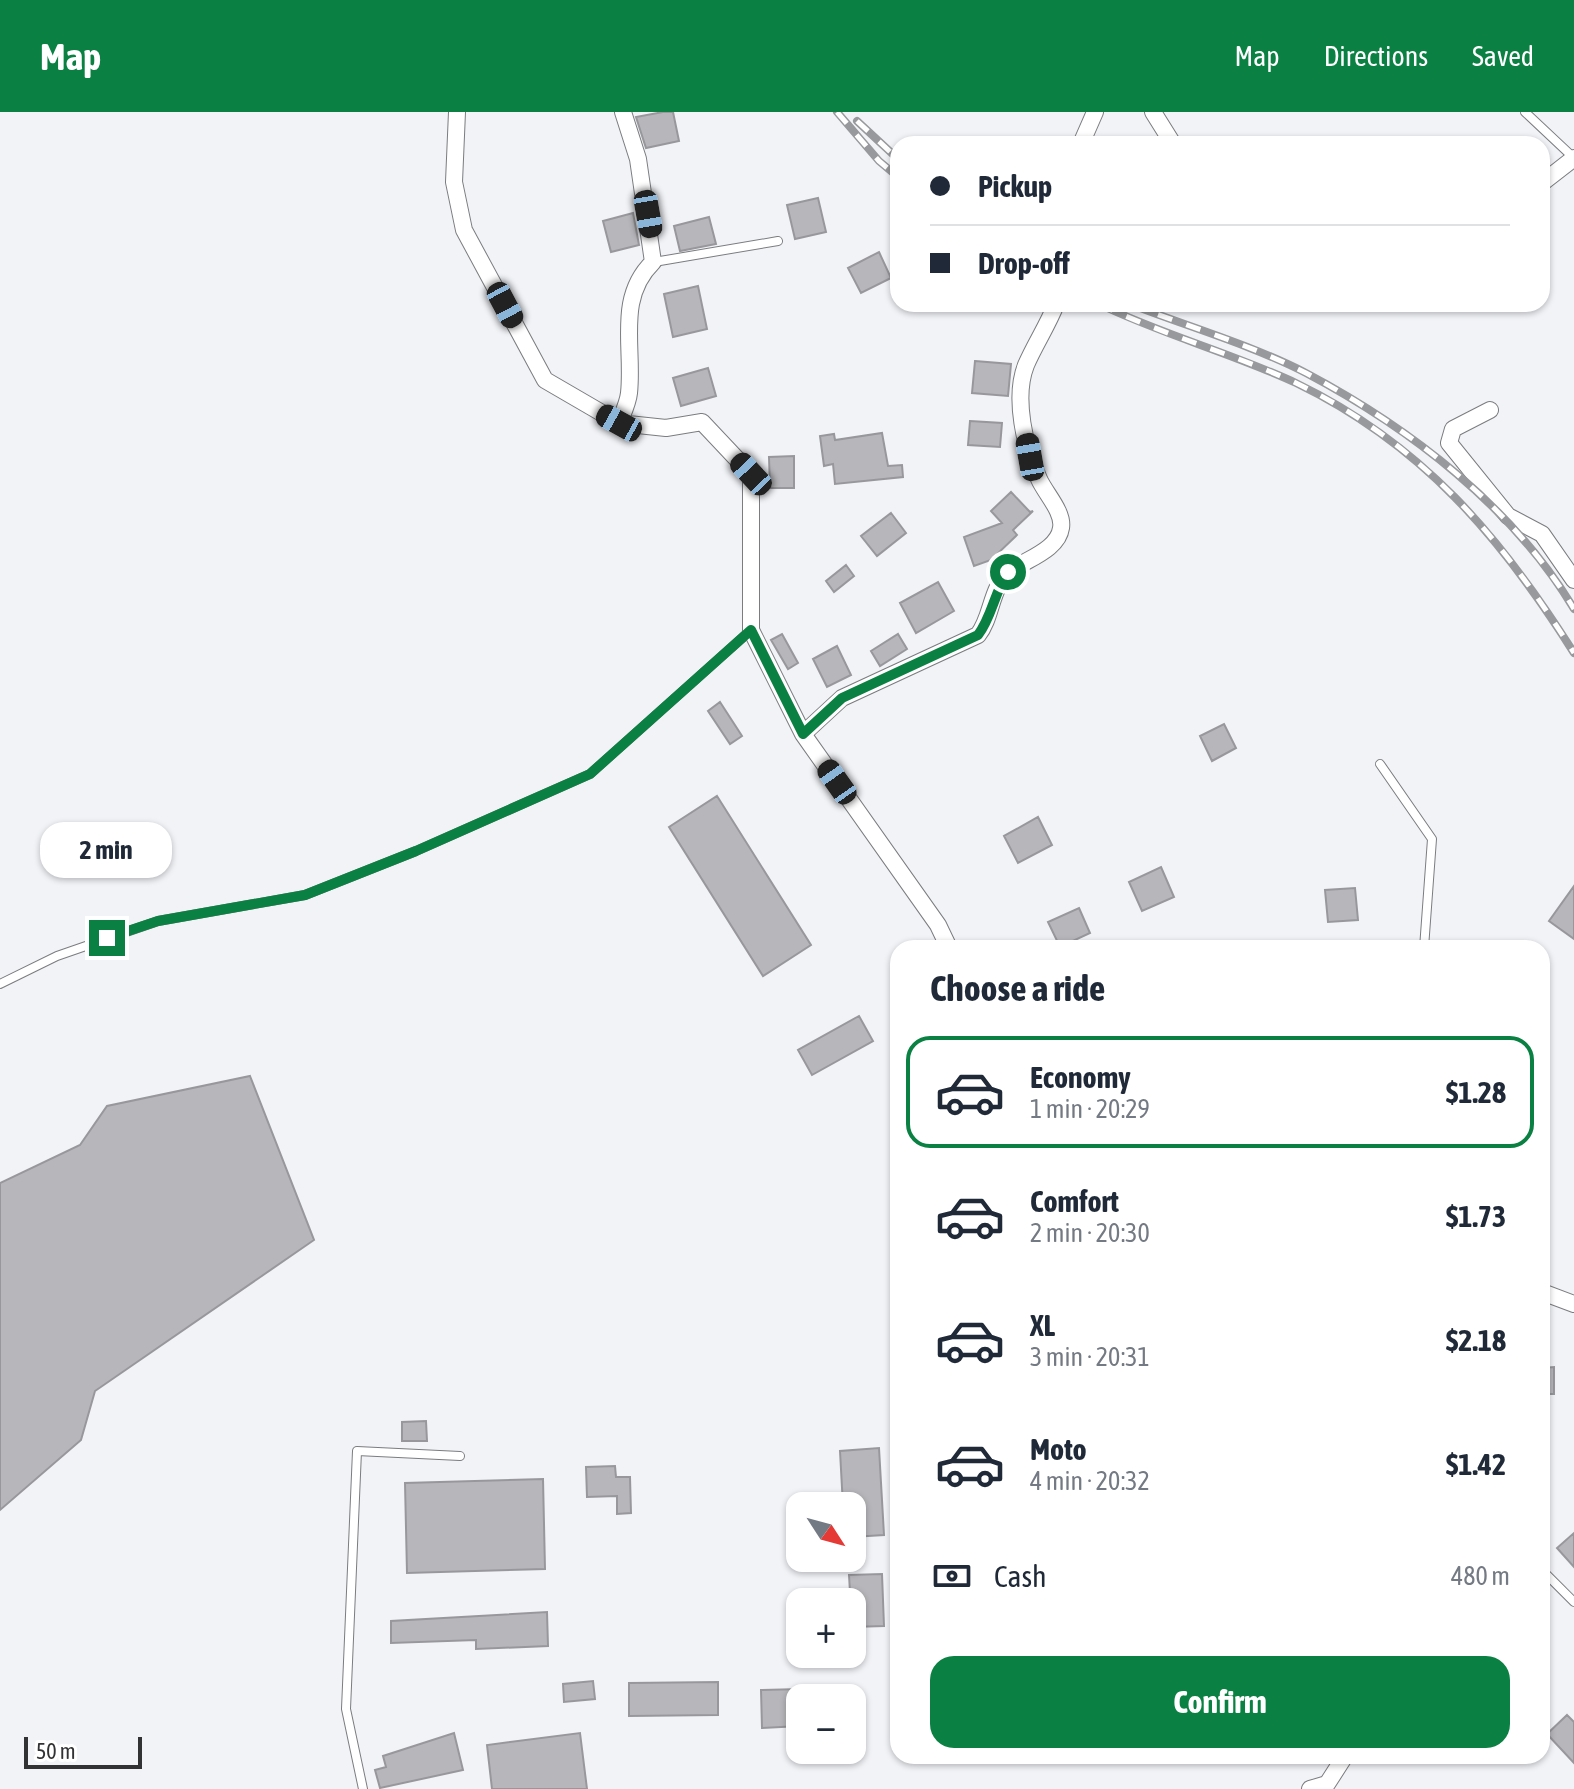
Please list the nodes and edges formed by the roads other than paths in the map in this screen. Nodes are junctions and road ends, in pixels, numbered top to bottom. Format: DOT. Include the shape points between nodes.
graph roads {
  1 [pos="623,112"];
  2 [pos="1095,112"];
  3 [pos="1153,112"];
  4 [pos="1525,112"];
  5 [pos="461,115"];
  6 [pos="1084,136"];
  7 [pos="1168,136"];
  8 [pos="1574,158"];
  9 [pos="1550,177"];
  10 [pos="778,241"];
  11 [pos="653,262"];
  12 [pos="1052,312"];
  13 [pos="1490,410"];
  14 [pos="619,423"];
  15 [pos="1574,580"];
  16 [pos="751,630"];
  17 [pos="803,734"];
  18 [pos="1380,764"];
  19 [pos="945,940"];
  20 [pos="1425,940"];
  21 [pos="0,984"];
  22 [pos="1550,1295"];
  23 [pos="1574,1304"];
  24 [pos="460,1456"];
  25 [pos="1550,1578"];
  26 [pos="1574,1602"];
  27 [pos="1340,1764"];
  28 [pos="363,1789"];
  29 [pos="1310,1789"];
  1 -- 11 [label="street" via="638,159"];
  2 -- 6 [label="street"];
  3 -- 7 [label="street"];
  4 -- 8 [label="lane"];
  5 -- 14 [label="street" via="454,182 464,230 545,380"];
  8 -- 9 [label="street"];
  10 -- 11 [label="lane"];
  11 -- 14 [label="street" via="639,276 631,296 629,396"];
  12 -- 17 [label="street" via="1021,388 1030,457 1061,518 1061,531 1051,545 1008,572 978,635 842,698"];
  13 -- 15 [label="street" via="1453,429 1449,443 1508,516 1542,534"];
  14 -- 16 [label="street" via="666,428 702,422 751,474"];
  16 -- 17 [label="street"];
  16 -- 21 [label="lane" via="590,774 569,786 543,792 305,895 158,921 57,956"];
  17 -- 19 [label="street"];
  18 -- 20 [label="lane" via="1432,839"];
  22 -- 23 [label="street"];
  24 -- 28 [label="lane" via="357,1451 346,1709"];
  25 -- 26 [label="lane"];
  27 -- 29 [label="street" via="1327,1784"];
}
